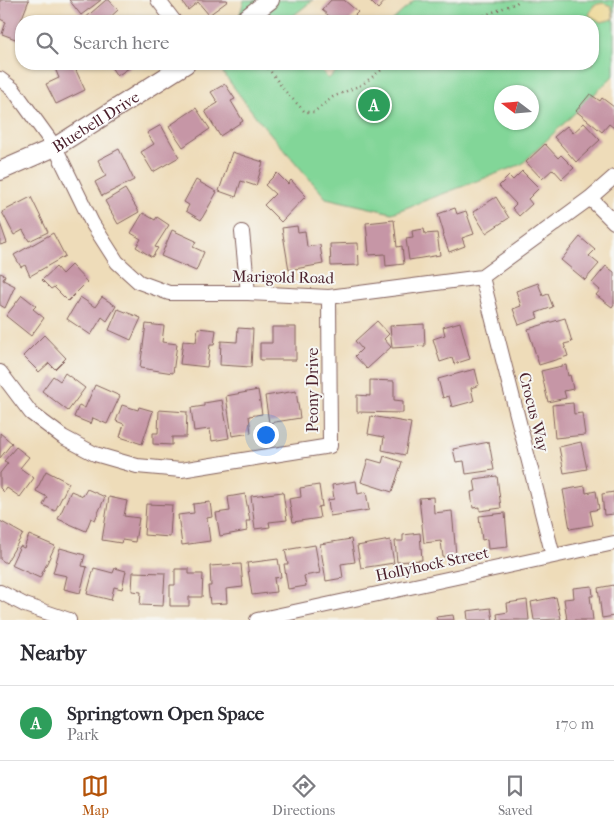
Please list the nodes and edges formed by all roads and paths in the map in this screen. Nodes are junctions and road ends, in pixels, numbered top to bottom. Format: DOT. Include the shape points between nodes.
graph roads {
  1 [pos="158,0"];
  2 [pos="270,0"];
  3 [pos="520,0"];
  4 [pos="169,15"];
  5 [pos="251,15"];
  6 [pos="485,15"];
  7 [pos="177,70"];
  8 [pos="269,70"];
  9 [pos="381,70"];
  10 [pos="0,79"];
  11 [pos="55,147"];
  12 [pos="0,171"];
  13 [pos="614,177"];
  14 [pos="590,198"];
  15 [pos="614,222"];
  16 [pos="242,232"];
  17 [pos="482,277"];
  18 [pos="248,293"];
  19 [pos="329,297"];
  20 [pos="0,372"];
  21 [pos="614,543"];
  22 [pos="552,556"];
  23 [pos="0,592"];
  24 [pos="69,620"];
  25 [pos="258,620"];
  1 -- 4 [label="street"];
  2 -- 5 [label="street"];
  3 -- 6 [label="path"];
  7 -- 11 [label="street, Bluebell Drive"];
  8 -- 9 [label="path" via="304,112 314,112 333,97 363,84"];
  10 -- 11 [label="street, Marigold Road" via="13,89"];
  11 -- 12 [label="street, Bluebell Drive"];
  11 -- 18 [label="street, Marigold Road" via="92,223 117,262 139,282 168,293"];
  13 -- 14 [label="street, Marigold Road"];
  14 -- 15 [label="street"];
  14 -- 17 [label="street, Marigold Road"];
  16 -- 18 [label="street"];
  17 -- 19 [label="street, Marigold Road"];
  17 -- 22 [label="street, Crocus Way"];
  18 -- 19 [label="street, Marigold Road"];
  19 -- 20 [label="street, Peony Drive" via="330,446 181,470 136,466 95,454 64,437 31,413"];
  21 -- 22 [label="street, Hollyhock Street"];
  22 -- 25 [label="street, Hollyhock Street"];
  23 -- 24 [label="street" via="25,605"];
}
